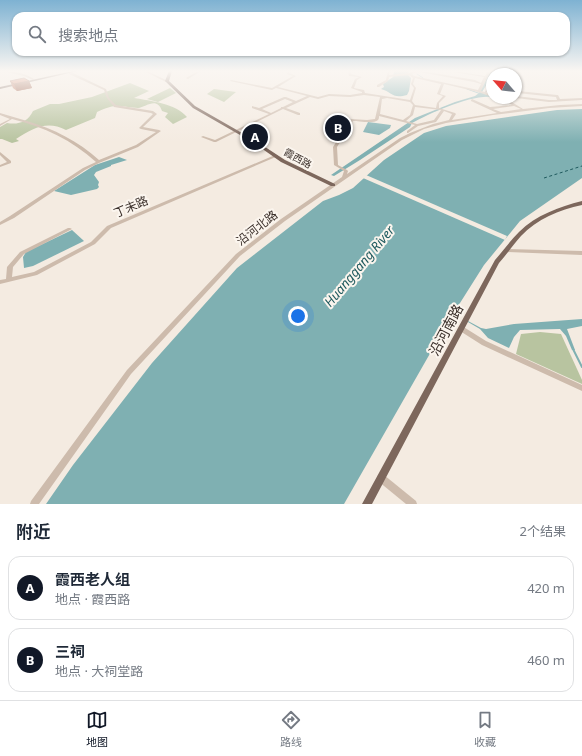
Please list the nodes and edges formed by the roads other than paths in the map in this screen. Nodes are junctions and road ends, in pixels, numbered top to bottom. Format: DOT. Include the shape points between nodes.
graph roads {
  1 [pos="107,95"];
  2 [pos="181,95"];
  3 [pos="303,95"];
  4 [pos="360,95"];
  5 [pos="369,95"];
  6 [pos="413,95"];
  7 [pos="440,95"];
  8 [pos="543,95"];
  9 [pos="309,96"];
  10 [pos="390,97"];
  11 [pos="522,97"];
  12 [pos="582,99"];
  13 [pos="472,100"];
  14 [pos="559,100"];
  15 [pos="411,101"];
  16 [pos="296,102"];
  17 [pos="516,104"];
  18 [pos="582,105"];
  19 [pos="414,106"];
  20 [pos="253,107"];
  21 [pos="282,108"];
  22 [pos="490,108"];
  23 [pos="260,109"];
  24 [pos="441,109"];
  25 [pos="522,109"];
  26 [pos="501,113"];
  27 [pos="0,114"];
  28 [pos="271,114"];
  29 [pos="299,114"];
  30 [pos="454,114"];
  31 [pos="378,115"];
  32 [pos="6,118"];
  33 [pos="466,118"];
  34 [pos="0,119"];
  35 [pos="12,119"];
  36 [pos="404,121"];
  37 [pos="450,121"];
  38 [pos="0,125"];
  39 [pos="417,125"];
  40 [pos="235,131"];
  41 [pos="203,137"];
  42 [pos="401,139"];
  43 [pos="0,153"];
  44 [pos="276,156"];
  45 [pos="98,162"];
  46 [pos="0,166"];
  47 [pos="344,177"];
  48 [pos="333,185"];
  49 [pos="582,203"];
  50 [pos="0,224"];
  51 [pos="70,229"];
  52 [pos="507,251"];
  53 [pos="582,253"];
  54 [pos="9,279"];
  55 [pos="0,282"];
  56 [pos="462,329"];
  57 [pos="582,388"];
  58 [pos="381,478"];
  59 [pos="34,504"];
  60 [pos="367,504"];
  61 [pos="413,504"];
  1 -- 45 [label="street" via="115,106 152,112 154,114 140,128 159,131 137,146"];
  2 -- 40 [label="main road, 霞西路" via="194,107"];
  3 -- 9 [label="street"];
  4 -- 9 [label="street" via="329,95 318,98"];
  5 -- 10 [label="street"];
  6 -- 15 [label="street"];
  7 -- 24 [label="street" via="445,96 438,103"];
  8 -- 14 [label="street" via="557,96"];
  9 -- 16 [label="street"];
  10 -- 15 [label="street"];
  10 -- 31 [label="street" via="381,98"];
  11 -- 14 [label="street"];
  12 -- 14 [label="street"];
  13 -- 22 [label="street"];
  15 -- 19 [label="street"];
  16 -- 21 [label="street"];
  16 -- 23 [label="street" via="285,98"];
  17 -- 22 [label="street"];
  17 -- 25 [label="street"];
  18 -- 26 [label="street, 沿河北路" via="551,106"];
  19 -- 24 [label="street"];
  19 -- 36 [label="street"];
  20 -- 23 [label="street"];
  21 -- 28 [label="street"];
  21 -- 29 [label="street"];
  22 -- 26 [label="street"];
  23 -- 28 [label="street"];
  24 -- 30 [label="street"];
  24 -- 39 [label="street" via="435,121"];
  26 -- 33 [label="street, 沿河北路"];
  27 -- 32 [label="street"];
  28 -- 40 [label="street"];
  30 -- 33 [label="street"];
  30 -- 37 [label="street"];
  31 -- 36 [label="street"];
  31 -- 47 [label="street" via="376,120 371,121 352,120 335,147 336,165 346,171"];
  32 -- 34 [label="street"];
  32 -- 35 [label="street"];
  33 -- 37 [label="street, 沿河北路"];
  35 -- 38 [label="street"];
  35 -- 45 [label="street" via="62,135 89,152"];
  36 -- 39 [label="street"];
  37 -- 42 [label="street, 沿河北路" via="420,129"];
  39 -- 42 [label="street"];
  40 -- 41 [label="street" via="215,141"];
  40 -- 44 [label="main road, 霞西路"];
  42 -- 47 [label="street, 沿河北路"];
  43 -- 46 [label="street" via="10,162"];
  44 -- 48 [label="main road, 霞西路"];
  44 -- 54 [label="street, 丁未路" via="109,227 93,243 34,274"];
  45 -- 50 [label="street"];
  47 -- 48 [label="street, 沿河北路"];
  48 -- 59 [label="street, 沿河北路" via="238,255 129,372"];
  49 -- 52 [label="main road, 沿河南路" via="537,219"];
  51 -- 54 [label="street" via="22,253 10,267"];
  52 -- 53 [label="street"];
  52 -- 56 [label="main road, 沿河南路" via="497,262"];
  54 -- 55 [label="street, 丁未路"];
  56 -- 57 [label="street" via="484,343"];
  56 -- 58 [label="main road, 沿河南路"];
  58 -- 60 [label="main road, 沿河南路"];
  58 -- 61 [label="street"];
}
